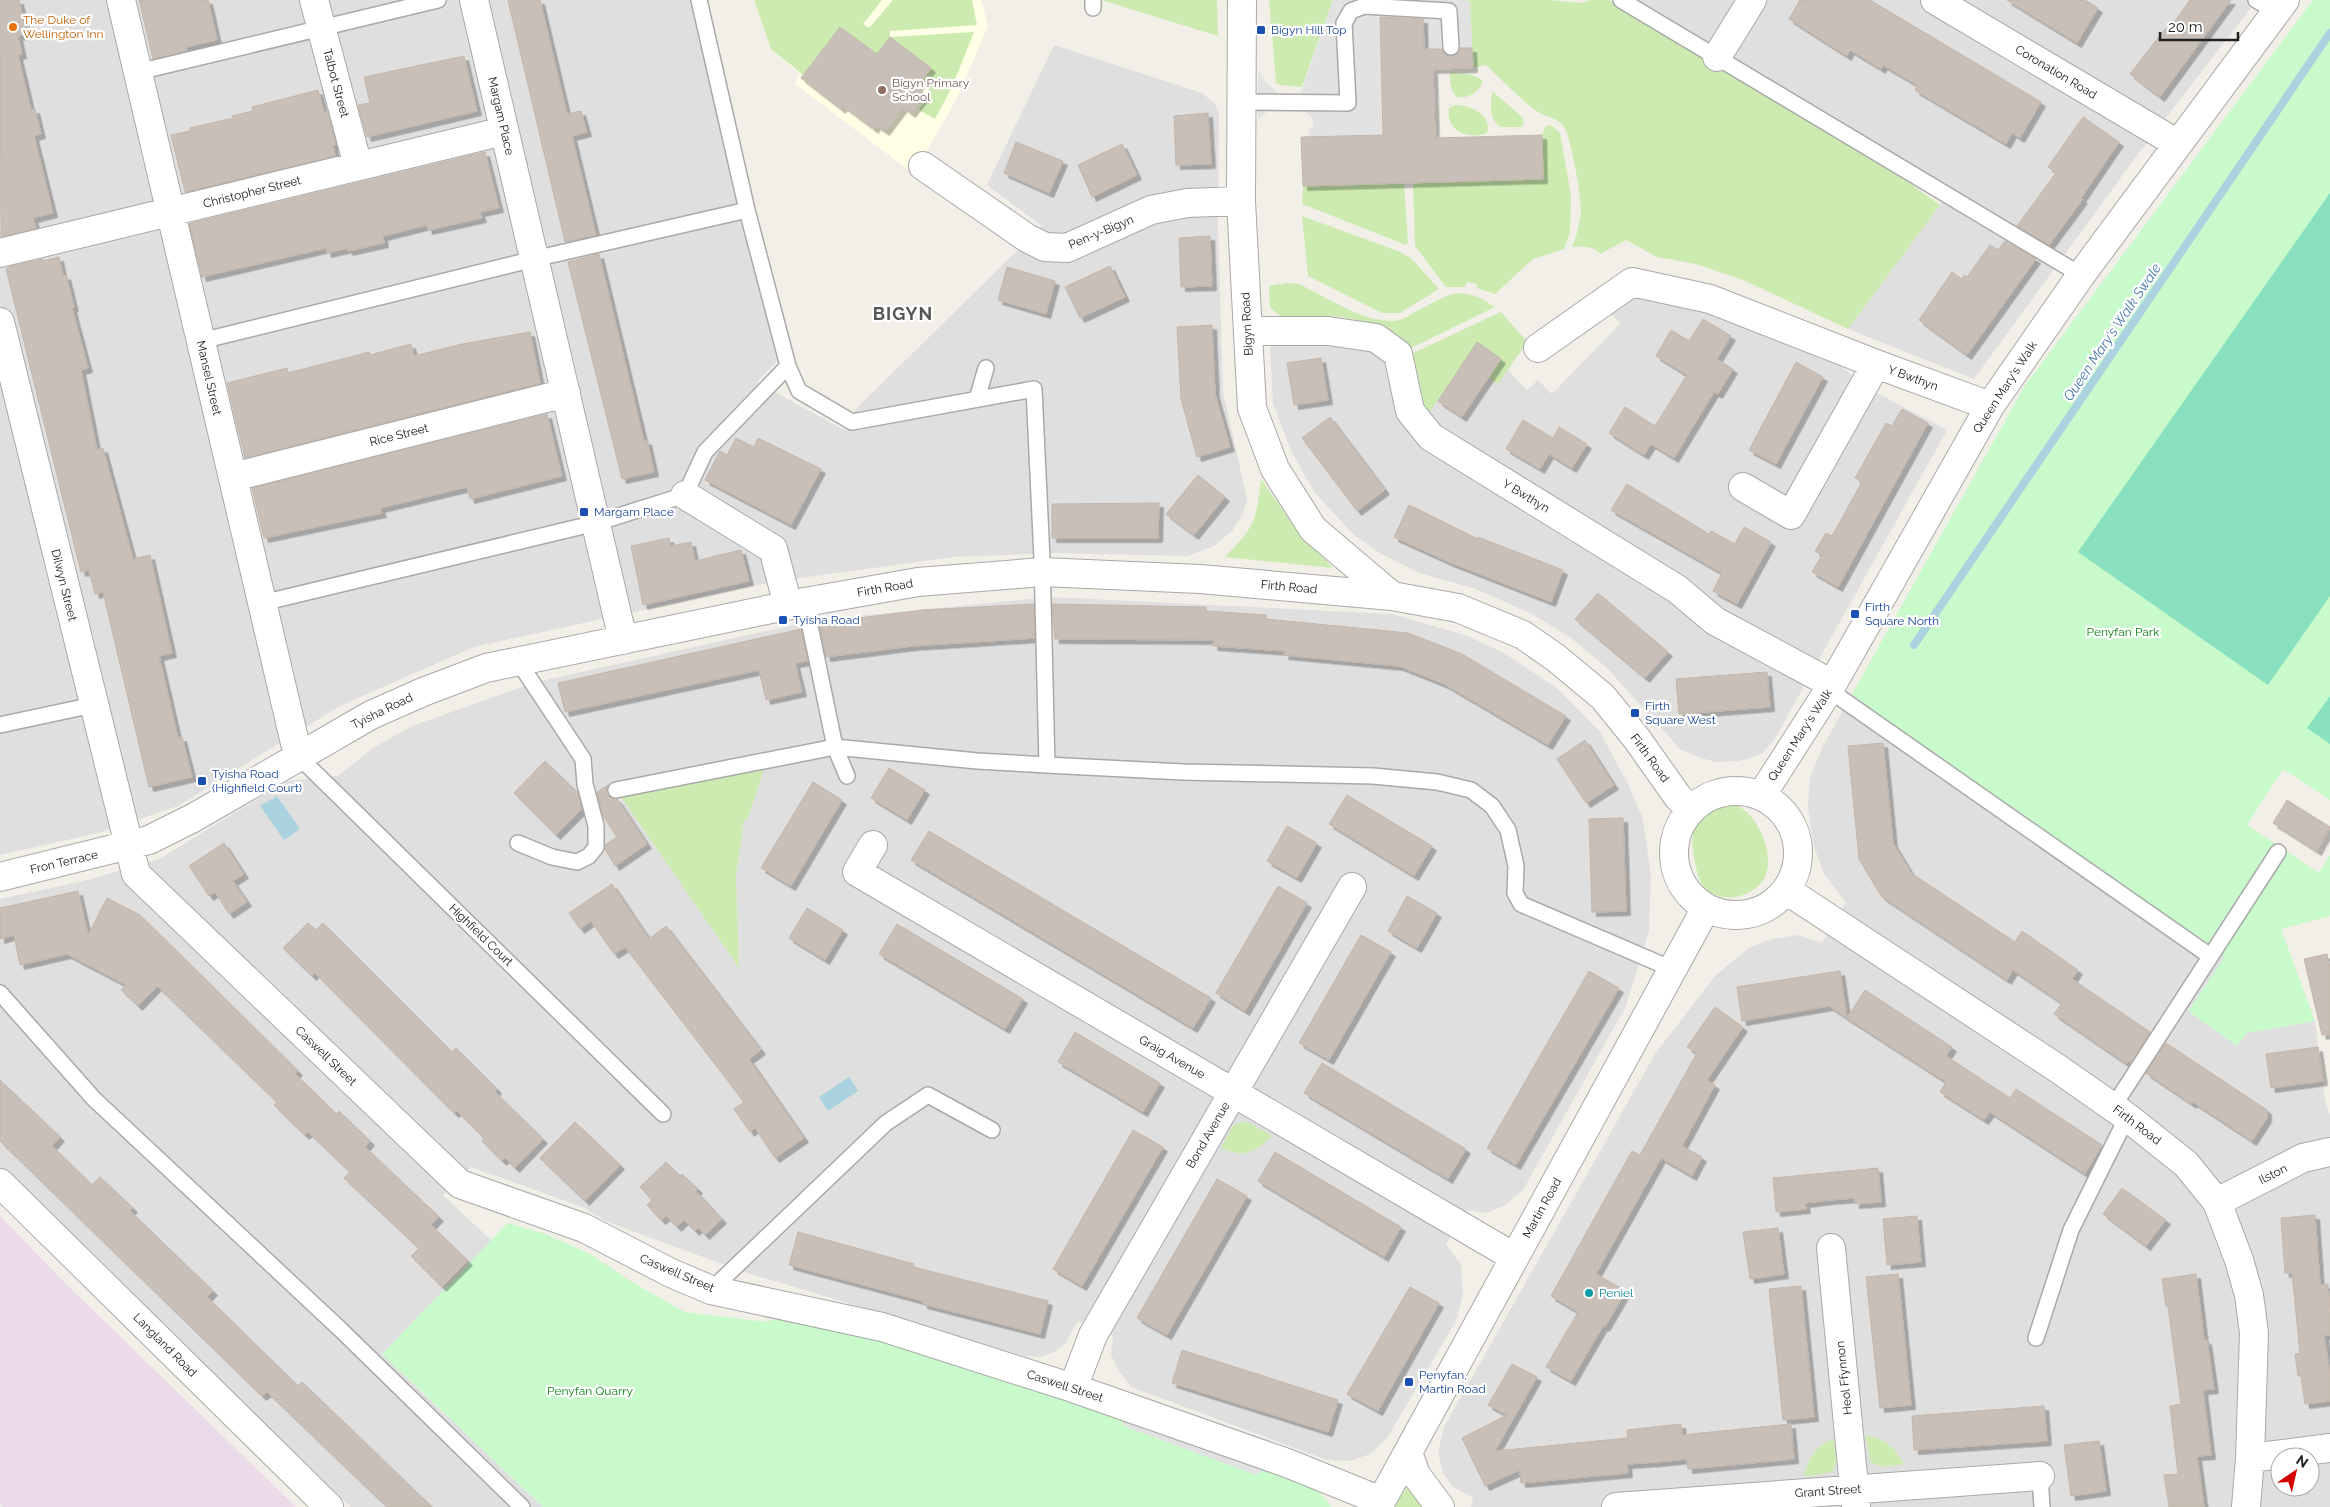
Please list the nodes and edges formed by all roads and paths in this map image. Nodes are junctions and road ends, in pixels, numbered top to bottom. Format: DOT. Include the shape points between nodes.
graph roads {
  1 [pos="121,0"];
  2 [pos="314,0"];
  3 [pos="438,0"];
  4 [pos="474,0"];
  5 [pos="699,0"];
  6 [pos="1242,0"];
  7 [pos="1621,0"];
  8 [pos="1752,0"];
  9 [pos="1935,0"];
  10 [pos="2273,4"];
  11 [pos="322,28"];
  12 [pos="1451,47"];
  13 [pos="1717,57"];
  14 [pos="138,72"];
  15 [pos="1242,102"];
  16 [pos="504,131"];
  17 [pos="2178,144"];
  18 [pos="358,166"];
  19 [pos="924,166"];
  20 [pos="1241,201"];
  21 [pos="747,210"];
  22 [pos="170,212"];
  23 [pos="0,253"];
  24 [pos="534,259"];
  25 [pos="2081,275"];
  26 [pos="0,322"];
  27 [pos="1248,331"];
  28 [pos="201,341"];
  29 [pos="1538,348"];
  30 [pos="1876,364"];
  31 [pos="788,366"];
  32 [pos="986,368"];
  33 [pos="566,393"];
  34 [pos="977,399"];
  35 [pos="1990,406"];
  36 [pos="233,477"];
  37 [pos="1743,488"];
  38 [pos="684,495"];
  39 [pos="596,524"];
  40 [pos="1042,572"];
  41 [pos="1392,596"];
  42 [pos="262,603"];
  43 [pos="796,604"];
  44 [pos="623,640"];
  45 [pos="518,662"];
  46 [pos="1831,687"];
  47 [pos="93,705"];
  48 [pos="0,725"];
  49 [pos="835,747"];
  50 [pos="298,756"];
  51 [pos="1047,765"];
  52 [pos="847,776"];
  53 [pos="616,790"];
  54 [pos="1761,796"];
  55 [pos="1691,810"];
  56 [pos="518,843"];
  57 [pos="873,845"];
  58 [pos="128,847"];
  59 [pos="2278,852"];
  60 [pos="0,877"];
  61 [pos="1352,887"];
  62 [pos="1786,890"];
  63 [pos="1706,908"];
  64 [pos="2210,956"];
  65 [pos="1672,969"];
  66 [pos="0,993"];
  67 [pos="1233,1092"];
  68 [pos="2120,1112"];
  69 [pos="663,1114"];
  70 [pos="992,1130"];
  71 [pos="2330,1152"];
  72 [pos="0,1183"];
  73 [pos="2217,1202"];
  74 [pos="1831,1248"];
  75 [pos="1514,1257"];
  76 [pos="711,1290"];
  77 [pos="2036,1338"];
  78 [pos="1074,1388"];
  79 [pos="2330,1448"];
  80 [pos="1408,1452"];
  81 [pos="2250,1458"];
  82 [pos="2040,1476"];
  83 [pos="1855,1498"];
  84 [pos="1379,1504"];
  85 [pos="329,1507"];
  86 [pos="522,1507"];
  87 [pos="1440,1507"];
  88 [pos="1616,1507"];
  89 [pos="2042,1507"];
  90 [pos="2246,1507"];
  1 -- 14 [label="street, Mansel Street"];
  2 -- 11 [label="street, Talbot Street"];
  3 -- 11 [label="lane"];
  4 -- 16 [label="street, Margam Place"];
  5 -- 21 [label="lane"];
  6 -- 15 [label="street, Bigyn Road"];
  7 -- 13 [label="lane"];
  8 -- 13 [label="street"];
  9 -- 17 [label="street, Coronation Road"];
  10 -- 17 [label="street, Queen Mary's Walk"];
  11 -- 14 [label="lane"];
  11 -- 18 [label="street, Talbot Street"];
  12 -- 15 [label="lane" via="1449,11 1364,6 1351,11 1344,23 1348,103"];
  13 -- 25 [label="lane"];
  14 -- 22 [label="street, Mansel Street"];
  15 -- 20 [label="street, Bigyn Road"];
  16 -- 18 [label="street, Christopher Street"];
  16 -- 24 [label="street, Margam Place"];
  17 -- 25 [label="street, Queen Mary's Walk"];
  18 -- 22 [label="street, Christopher Street"];
  19 -- 20 [label="street, Pen-y-Bigyn" via="1027,238 1045,247 1067,248 1152,210 1187,203"];
  20 -- 27 [label="street, Bigyn Road"];
  21 -- 24 [label="lane"];
  21 -- 31 [label="lane"];
  22 -- 23 [label="street, Christopher Street"];
  22 -- 28 [label="street, Mansel Street"];
  24 -- 28 [label="lane"];
  24 -- 33 [label="street, Margam Place"];
  25 -- 35 [label="street, Queen Mary's Walk"];
  26 -- 47 [label="street, Dilwyn Street"];
  27 -- 41 [label="street, Bigyn Road" via="1252,408 1275,469 1313,528"];
  27 -- 46 [label="street, Y Bwthyn" via="1328,330 1376,338 1398,354 1410,411 1431,437 1676,589 1715,621"];
  28 -- 36 [label="street, Mansel Street"];
  29 -- 30 [label="street, Y Bwthyn" via="1632,282 1710,299"];
  30 -- 35 [label="street, Y Bwthyn"];
  30 -- 37 [label="street" via="1791,515"];
  31 -- 34 [label="lane" via="799,391 852,422"];
  31 -- 38 [label="lane" via="705,452"];
  32 -- 34 [label="lane"];
  33 -- 36 [label="street, Rice Street"];
  33 -- 39 [label="street, Margam Place"];
  34 -- 40 [label="lane" via="1034,389"];
  35 -- 46 [label="street, Queen Mary's Walk"];
  36 -- 42 [label="street, Mansel Street"];
  38 -- 39 [label="lane"];
  38 -- 43 [label="street" via="773,549"];
  39 -- 42 [label="lane"];
  39 -- 44 [label="street, Margam Place"];
  40 -- 41 [label="street, Firth Road" via="1200,579"];
  40 -- 43 [label="street, Firth Road" via="918,582"];
  40 -- 51 [label="lane"];
  41 -- 55 [label="street, Firth Road" via="1458,608 1523,635 1550,653 1603,697"];
  42 -- 50 [label="street, Mansel Street"];
  43 -- 44 [label="street, Tyisha Road"];
  43 -- 49 [label="lane"];
  44 -- 45 [label="street, Tyisha Road"];
  45 -- 50 [label="street, Tyisha Road" via="486,668 423,692 371,715"];
  45 -- 56 [label="lane" via="583,759 585,784 596,826 596,847 589,856 577,862 552,857"];
  46 -- 54 [label="street, Queen Mary's Walk"];
  46 -- 64 [label="lane"];
  47 -- 48 [label="lane"];
  47 -- 58 [label="street, Dilwyn Street"];
  49 -- 51 [label="lane"];
  49 -- 52 [label="lane"];
  49 -- 53 [label="lane"];
  50 -- 58 [label="street, Tyisha Road" via="193,818"];
  50 -- 69 [label="lane, Highfield Court"];
  51 -- 65 [label="lane" via="1373,776 1437,782 1471,790 1492,806 1508,830 1516,866 1516,893 1521,904"];
  54 -- 55 [label="street" via="1742,791 1724,792"];
  54 -- 62 [label="street" via="1778,807 1798,842 1798,862"];
  55 -- 63 [label="street" via="1680,825 1674,862 1690,896"];
  57 -- 67 [label="street, Graig Avenue" via="857,872"];
  58 -- 60 [label="street, Fron Terrace"];
  58 -- 76 [label="street, Caswell Street" via="136,874 460,1184 584,1228"];
  59 -- 64 [label="lane"];
  61 -- 67 [label="street, Bond Avenue"];
  62 -- 63 [label="street" via="1764,909 1745,915 1725,915"];
  62 -- 68 [label="street, Firth Road"];
  63 -- 65 [label="street, Martin Road"];
  64 -- 68 [label="lane"];
  65 -- 75 [label="street, Martin Road"];
  66 -- 86 [label="lane" via="94,1099 341,1330"];
  67 -- 75 [label="street, Graig Avenue"];
  67 -- 78 [label="street, Bond Avenue" via="1092,1336"];
  68 -- 73 [label="street, Firth Road" via="2186,1164"];
  68 -- 77 [label="lane" via="2070,1230"];
  70 -- 76 [label="lane" via="928,1095 886,1124"];
  71 -- 73 [label="street, Ilston" via="2303,1158"];
  72 -- 85 [label="street, Langland Road"];
  73 -- 81 [label="street, Firth Road" via="2249,1295 2254,1333"];
  74 -- 83 [label="street, Heol Ffynnon"];
  75 -- 80 [label="street, Martin Road"];
  76 -- 78 [label="street, Caswell Street" via="875,1325"];
  78 -- 84 [label="street, Caswell Street" via="1287,1463"];
  79 -- 81 [label="street"];
  80 -- 84 [label="street, Martin Road"];
  80 -- 87 [label="street" via="1416,1475"];
  81 -- 90 [label="street, Firth Road"];
  82 -- 83 [label="street, Grant Street"];
  82 -- 89 [label="lane"];
  83 -- 88 [label="street, Grant Street"];
}
